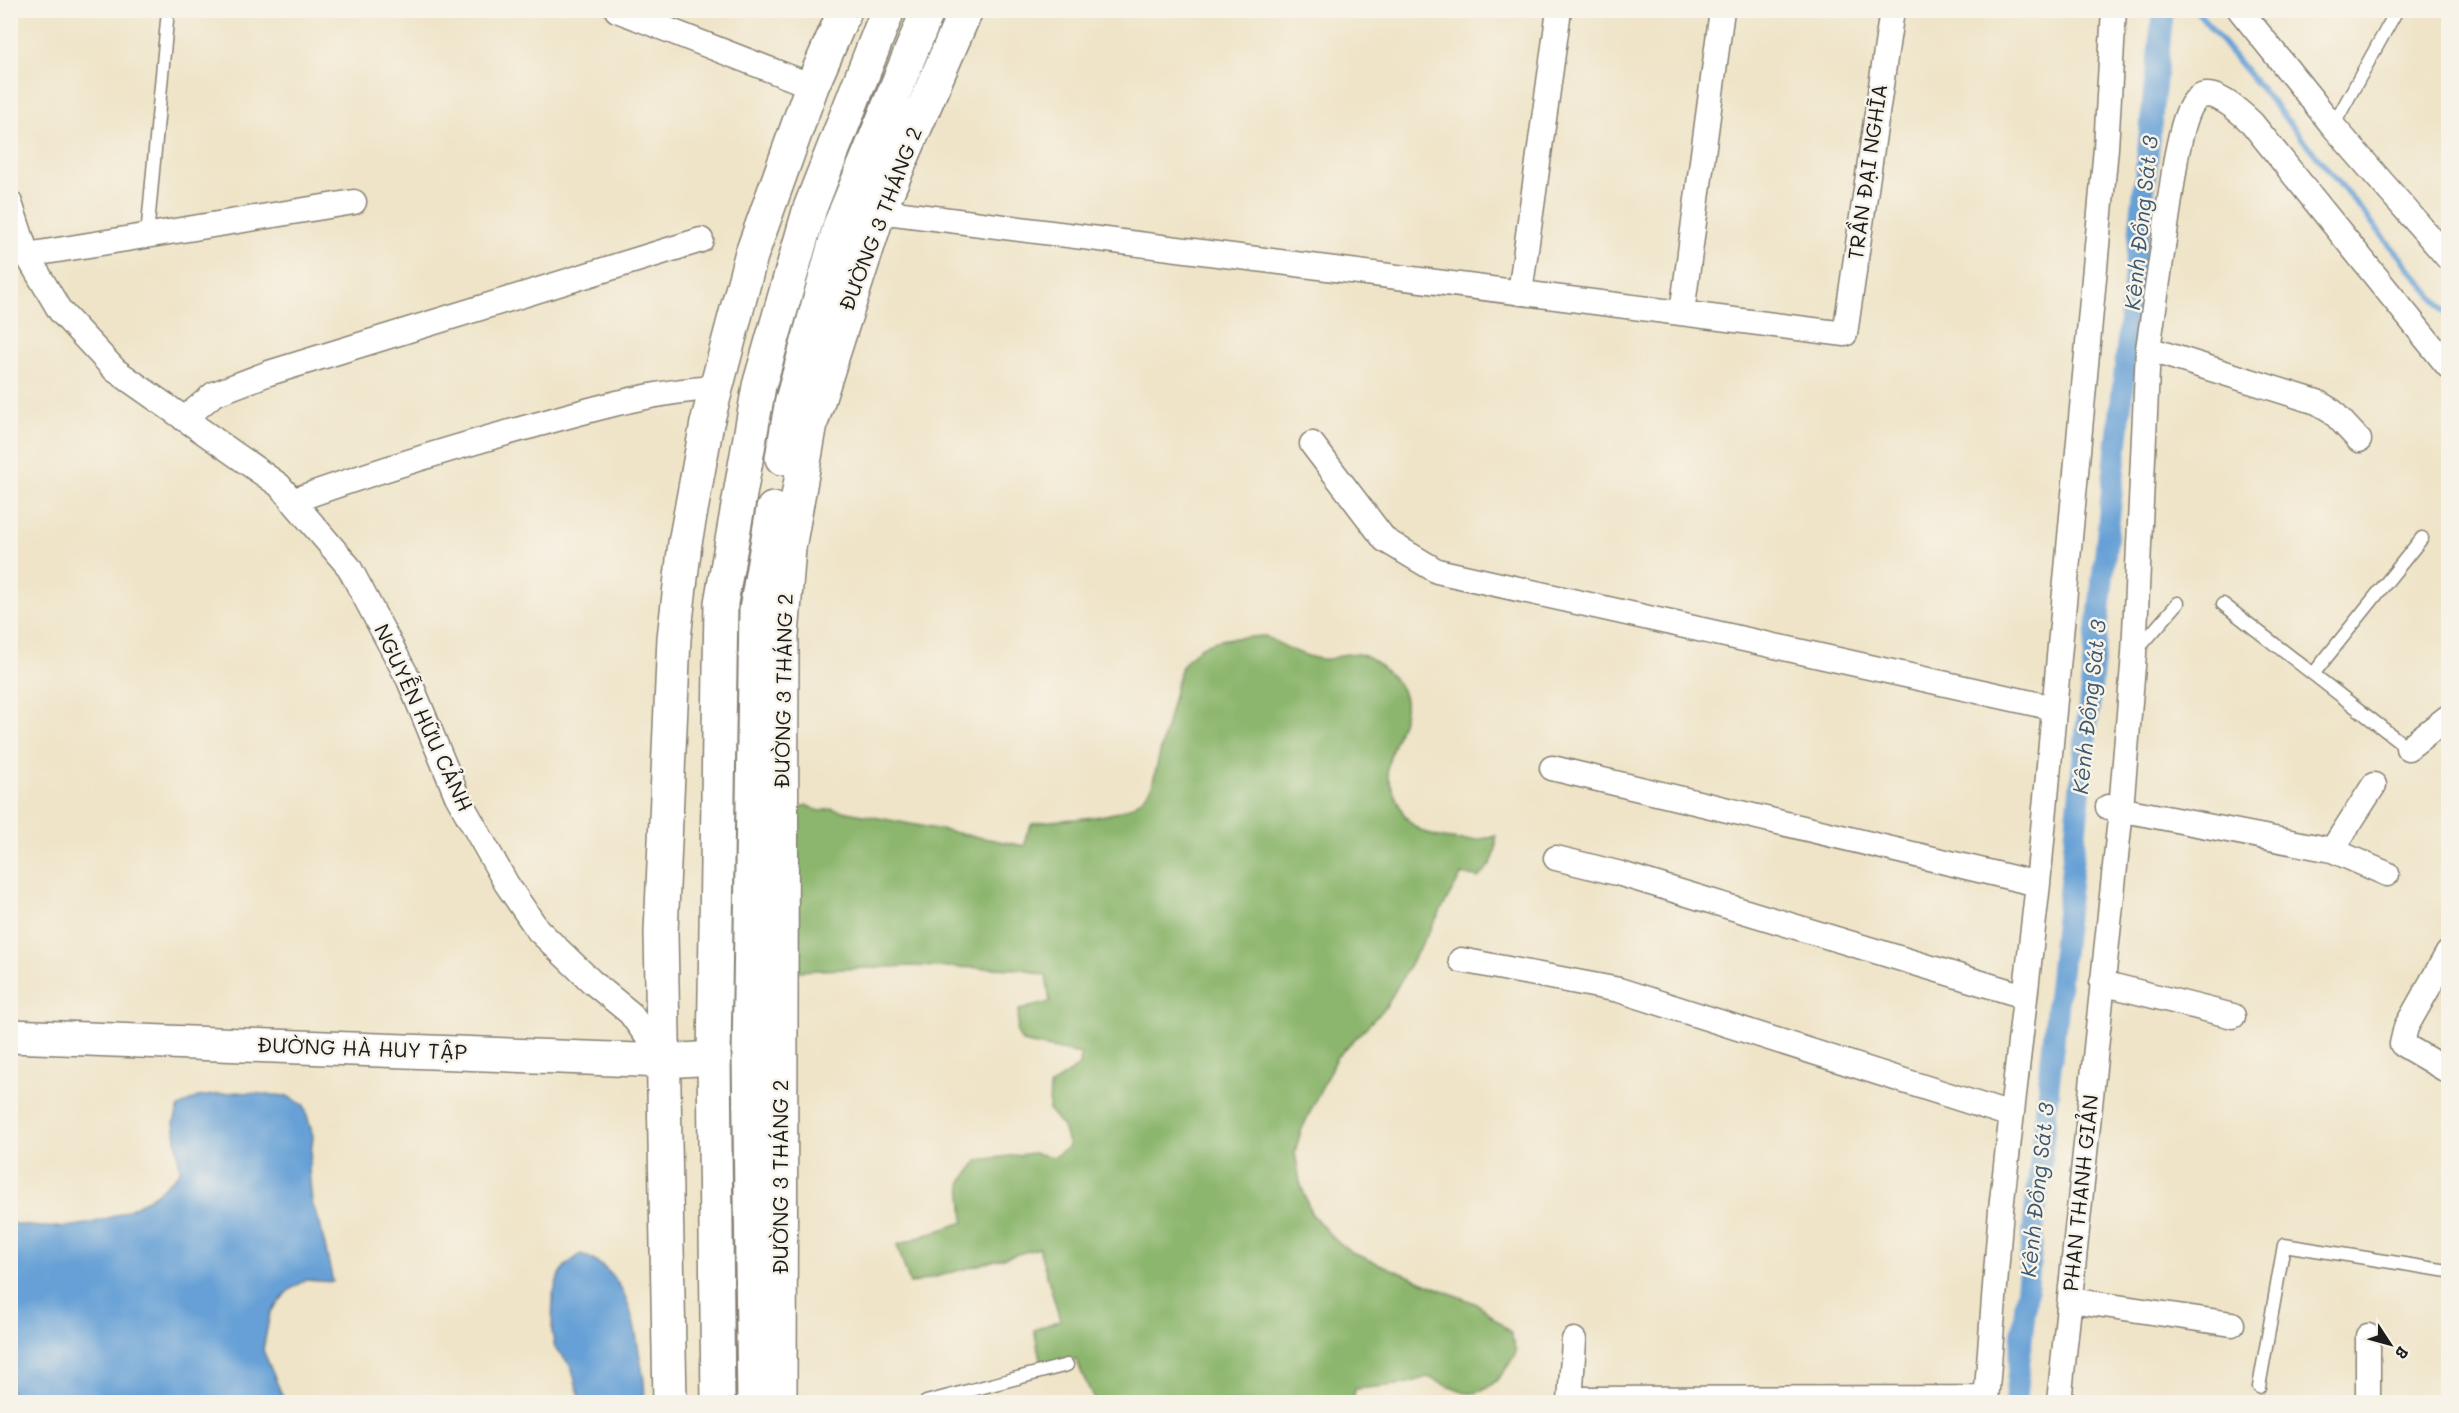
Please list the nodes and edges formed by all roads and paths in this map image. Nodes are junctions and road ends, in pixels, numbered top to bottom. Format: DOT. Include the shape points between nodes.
graph roads {
  1 [pos="168,10"];
  2 [pos="617,10"];
  3 [pos="845,10"];
  4 [pos="888,10"];
  5 [pos="928,10"];
  6 [pos="966,10"];
  7 [pos="1559,10"];
  8 [pos="1722,10"];
  9 [pos="1892,10"];
  10 [pos="2114,10"];
  11 [pos="2240,10"];
  12 [pos="2397,10"];
  13 [pos="812,86"];
  14 [pos="2334,126"];
  15 [pos="354,202"];
  16 [pos="11,208"];
  17 [pos="879,211"];
  18 [pos="147,236"];
  19 [pos="701,240"];
  20 [pos="27,255"];
  21 [pos="2448,258"];
  22 [pos="1520,293"];
  23 [pos="1682,313"];
  24 [pos="2148,349"];
  25 [pos="2448,366"];
  26 [pos="716,388"];
  27 [pos="184,419"];
  28 [pos="2360,440"];
  29 [pos="1312,444"];
  30 [pos="292,501"];
  31 [pos="2422,538"];
  32 [pos="2178,603"];
  33 [pos="2223,604"];
  34 [pos="2134,654"];
  35 [pos="2314,673"];
  36 [pos="2054,708"];
  37 [pos="2448,717"];
  38 [pos="2408,748"];
  39 [pos="1552,768"];
  40 [pos="2374,785"];
  41 [pos="2114,807"];
  42 [pos="2332,850"];
  43 [pos="1556,858"];
  44 [pos="2387,874"];
  45 [pos="2038,884"];
  46 [pos="2448,953"];
  47 [pos="1461,960"];
  48 [pos="2102,984"];
  49 [pos="2024,996"];
  50 [pos="2233,1016"];
  51 [pos="10,1036"];
  52 [pos="782,1056"];
  53 [pos="749,1057"];
  54 [pos="714,1058"];
  55 [pos="665,1061"];
  56 [pos="2448,1071"];
  57 [pos="2011,1115"];
  58 [pos="2448,1271"];
  59 [pos="2070,1300"];
  60 [pos="2232,1324"];
  61 [pos="2368,1335"];
  62 [pos="1574,1340"];
  63 [pos="1067,1365"];
  64 [pos="2259,1387"];
  65 [pos="1986,1400"];
  66 [pos="1570,1401"];
  67 [pos="670,1402"];
  68 [pos="718,1402"];
  69 [pos="754,1402"];
  70 [pos="780,1402"];
  71 [pos="926,1402"];
  72 [pos="2059,1402"];
  73 [pos="2368,1402"];
  1 -- 18 [label="lane"];
  2 -- 13 [label="street"];
  3 -- 13 [label="main road"];
  4 -- 54 [label="main road" via="810,208 759,386 721,603"];
  5 -- 53 [label="main road, ĐƯỜNG 3 THÁNG 2" via="840,225 792,400 758,599"];
  6 -- 17 [label="main road, ĐƯỜNG 3 THÁNG 2"];
  7 -- 22 [label="street"];
  8 -- 23 [label="street"];
  9 -- 23 [label="street, TRẦN ĐẠI NGHĨA" via="1845,334"];
  10 -- 36 [label="street" via="2106,148"];
  11 -- 14 [label="street"];
  12 -- 14 [label="lane"];
  13 -- 26 [label="main road" via="758,236"];
  14 -- 21 [label="street"];
  15 -- 18 [label="street"];
  16 -- 20 [label="street, NGUYỄN HỮU CẢNH"];
  17 -- 22 [label="street"];
  17 -- 52 [label="main road, ĐƯỜNG 3 THÁNG 2" via="811,423 789,548 782,636"];
  18 -- 20 [label="street"];
  19 -- 27 [label="street" via="269,373 214,394"];
  20 -- 27 [label="street, NGUYỄN HỮU CẢNH" via="60,311 115,370"];
  22 -- 23 [label="street"];
  24 -- 25 [label="street, PHAN THANH GIẢN" via="2182,127 2190,105 2214,94 2252,123"];
  24 -- 28 [label="street" via="2317,402 2332,411"];
  24 -- 34 [label="street, PHAN THANH GIẢN"];
  26 -- 30 [label="street" via="680,390 617,402 390,466"];
  26 -- 55 [label="main road" via="693,491 674,639 661,932"];
  27 -- 30 [label="street, NGUYỄN HỮU CẢNH" via="279,485"];
  29 -- 36 [label="street" via="1385,540 1437,571"];
  30 -- 55 [label="street, NGUYỄN HỮU CẢNH" via="349,567 409,680 457,796 506,883 538,930 630,1013"];
  31 -- 35 [label="lane"];
  32 -- 34 [label="lane"];
  33 -- 35 [label="lane"];
  34 -- 41 [label="street, PHAN THANH GIẢN"];
  35 -- 38 [label="lane"];
  36 -- 45 [label="street"];
  37 -- 38 [label="street"];
  39 -- 45 [label="street"];
  40 -- 42 [label="street"];
  41 -- 42 [label="street"];
  41 -- 48 [label="street, PHAN THANH GIẢN"];
  42 -- 44 [label="street"];
  43 -- 49 [label="street"];
  45 -- 49 [label="street"];
  46 -- 56 [label="street" via="2402,1038 2406,1049"];
  47 -- 57 [label="street" via="1619,990"];
  48 -- 50 [label="street"];
  48 -- 59 [label="street, PHAN THANH GIẢN"];
  49 -- 57 [label="street"];
  51 -- 55 [label="main road, ĐƯỜNG HÀ HUY TẬP"];
  52 -- 53 [label="main road, ĐƯỜNG HÀ HUY TẬP"];
  52 -- 70 [label="main road, ĐƯỜNG 3 THÁNG 2"];
  53 -- 54 [label="main road, ĐƯỜNG HÀ HUY TẬP"];
  53 -- 69 [label="main road, ĐƯỜNG 3 THÁNG 2"];
  54 -- 55 [label="main road, ĐƯỜNG HÀ HUY TẬP"];
  54 -- 68 [label="main road"];
  55 -- 67 [label="main road"];
  57 -- 65 [label="street"];
  58 -- 64 [label="lane" via="2284,1245"];
  59 -- 60 [label="street"];
  59 -- 72 [label="street, PHAN THANH GIẢN"];
  61 -- 73 [label="street"];
  62 -- 66 [label="street"];
  63 -- 71 [label="lane"];
  65 -- 66 [label="street"];
}
